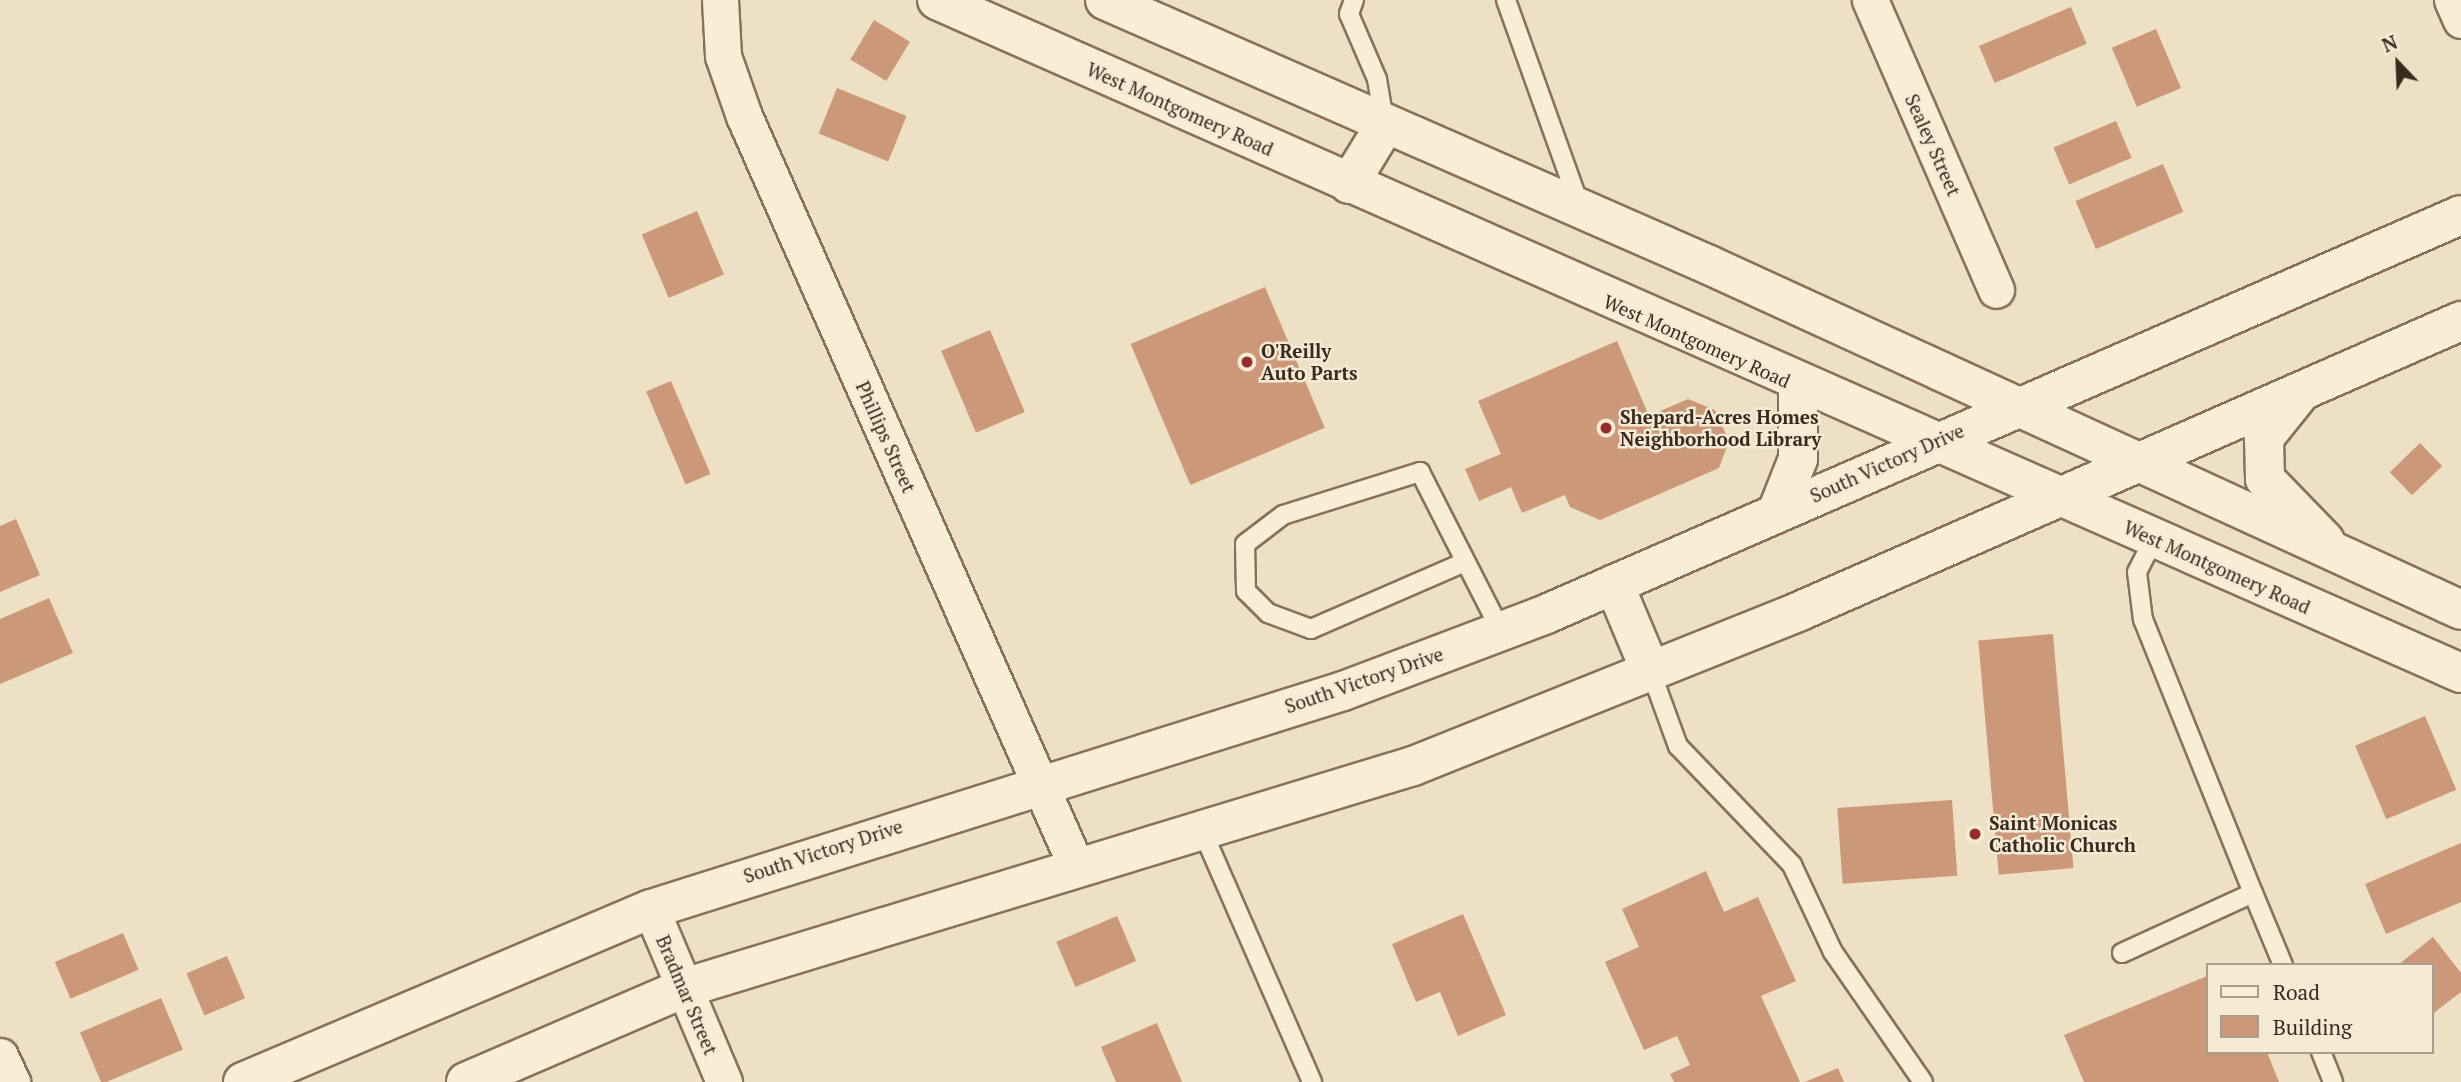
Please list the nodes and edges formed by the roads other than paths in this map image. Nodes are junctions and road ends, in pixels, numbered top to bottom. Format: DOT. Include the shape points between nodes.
graph roads {
  1 [pos="720,0"];
  2 [pos="937,0"];
  3 [pos="1105,0"];
  4 [pos="1354,0"];
  5 [pos="1506,0"];
  6 [pos="1870,0"];
  7 [pos="2452,0"];
  8 [pos="2461,20"];
  9 [pos="1385,125"];
  10 [pos="1349,184"];
  11 [pos="1581,210"];
  12 [pos="2461,215"];
  13 [pos="1996,290"];
  14 [pos="2461,321"];
  15 [pos="1798,386"];
  16 [pos="2304,388"];
  17 [pos="2017,406"];
  18 [pos="1933,443"];
  19 [pos="2141,463"];
  20 [pos="2064,499"];
  21 [pos="1777,512"];
  22 [pos="2152,541"];
  23 [pos="2344,560"];
  24 [pos="1465,562"];
  25 [pos="1614,584"];
  26 [pos="2461,610"];
  27 [pos="1501,631"];
  28 [pos="1651,672"];
  29 [pos="2461,673"];
  30 [pos="1039,783"];
  31 [pos="1202,830"];
  32 [pos="1077,867"];
  33 [pos="2253,893"];
  34 [pos="651,909"];
  35 [pos="2122,953"];
  36 [pos="2282,963"];
  37 [pos="684,988"];
  38 [pos="2322,1054"];
  39 [pos="0,1056"];
  40 [pos="12,1082"];
  41 [pos="243,1082"];
  42 [pos="466,1082"];
  43 [pos="724,1082"];
  44 [pos="1312,1082"];
  45 [pos="1923,1082"];
  46 [pos="2333,1082"];
  1 -- 30 [label="street, Phillips Street" via="723,56 744,116"];
  2 -- 10 [label="main road, West Montgomery Road"];
  3 -- 9 [label="main road"];
  4 -- 9 [label="lane" via="1349,14 1377,79"];
  5 -- 11 [label="lane"];
  6 -- 13 [label="street, Sealey Street"];
  7 -- 8 [label="street"];
  9 -- 10 [label="main road"];
  9 -- 11 [label="main road"];
  10 -- 15 [label="main road, West Montgomery Road"];
  11 -- 17 [label="main road"];
  12 -- 17 [label="main road, South Victory Drive"];
  14 -- 16 [label="main road"];
  15 -- 18 [label="main road, West Montgomery Road"];
  15 -- 21 [label="main road" via="1798,459"];
  16 -- 19 [label="main road"];
  16 -- 23 [label="main road" via="2264,438 2265,479"];
  17 -- 18 [label="main road, South Victory Drive"];
  17 -- 19 [label="main road"];
  18 -- 20 [label="main road, West Montgomery Road"];
  18 -- 21 [label="main road, South Victory Drive"];
  19 -- 20 [label="main road"];
  19 -- 23 [label="main road"];
  20 -- 22 [label="main road, West Montgomery Road"];
  20 -- 28 [label="main road"];
  21 -- 25 [label="main road, South Victory Drive"];
  22 -- 29 [label="main road, West Montgomery Road"];
  22 -- 33 [label="lane" via="2137,572 2143,620"];
  23 -- 26 [label="main road"];
  24 -- 24 [label="lane" via="1420,472 1283,515 1245,544 1246,591 1268,613 1311,629"];
  24 -- 27 [label="lane"];
  25 -- 27 [label="main road, South Victory Drive"];
  25 -- 28 [label="main road"];
  27 -- 30 [label="main road, South Victory Drive" via="1343,691"];
  28 -- 31 [label="main road" via="1413,766"];
  28 -- 45 [label="lane" via="1678,746 1792,865 1833,951"];
  30 -- 32 [label="street, Phillips Street"];
  30 -- 34 [label="main road, South Victory Drive"];
  31 -- 32 [label="main road"];
  31 -- 44 [label="lane"];
  32 -- 37 [label="main road"];
  33 -- 35 [label="lane"];
  33 -- 36 [label="lane"];
  34 -- 37 [label="street, Bradmar Street"];
  34 -- 41 [label="main road, South Victory Drive"];
  37 -- 42 [label="main road"];
  37 -- 43 [label="street, Bradmar Street"];
  38 -- 46 [label="lane"];
  39 -- 40 [label="street"];
}
